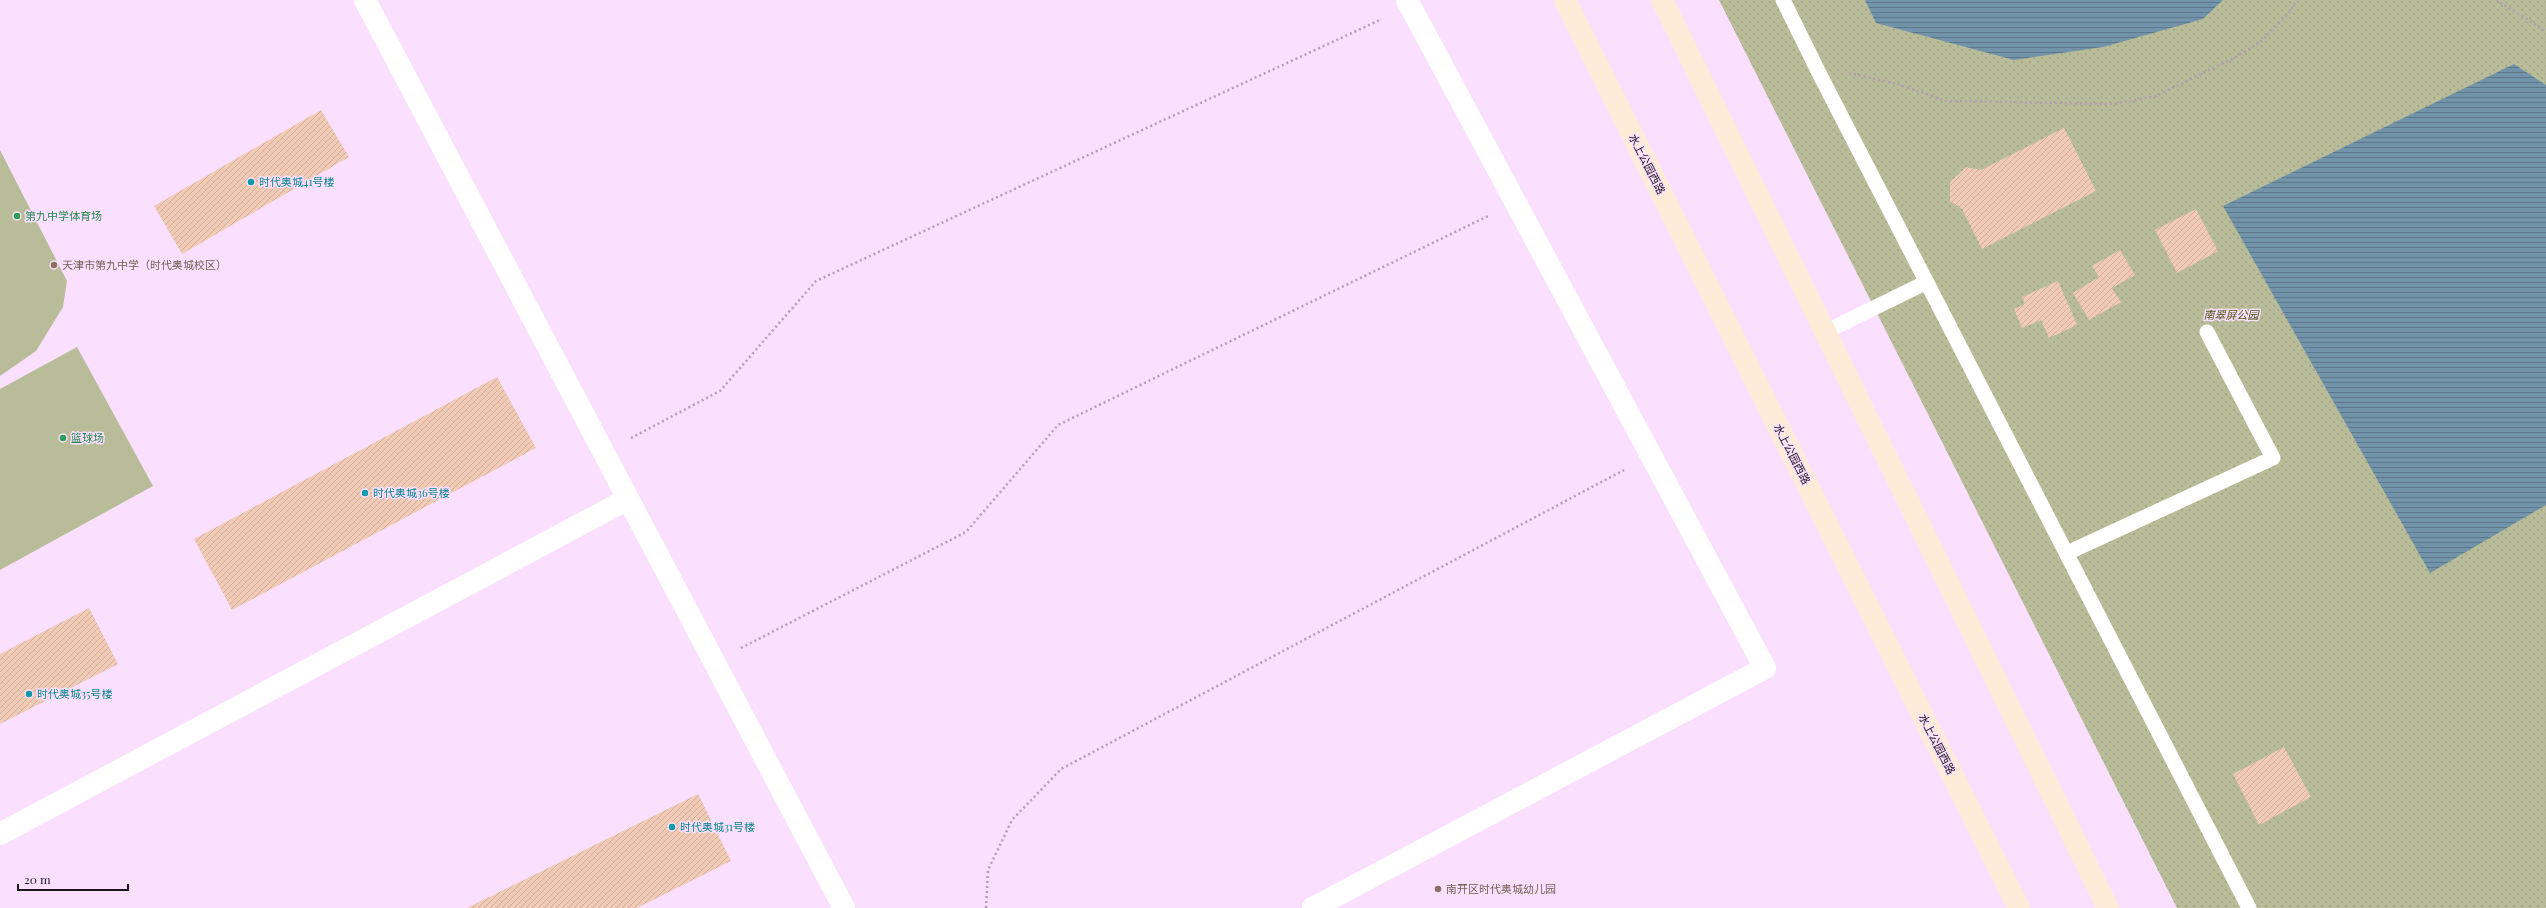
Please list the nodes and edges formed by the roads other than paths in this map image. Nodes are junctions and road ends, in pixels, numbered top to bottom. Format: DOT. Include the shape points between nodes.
graph roads {
  1 [pos="365,0"];
  2 [pos="1565,0"];
  3 [pos="1662,0"];
  4 [pos="1783,0"];
  5 [pos="1408,3"];
  6 [pos="1927,282"];
  7 [pos="1825,332"];
  8 [pos="2207,332"];
  9 [pos="628,499"];
  10 [pos="2066,553"];
  11 [pos="0,834"];
  12 [pos="844,908"];
  13 [pos="1313,908"];
  14 [pos="2019,908"];
  15 [pos="2108,908"];
  16 [pos="2249,908"];
  1 -- 9 [label="street"];
  2 -- 14 [label="main road, 水上公园西路"];
  3 -- 7 [label="main road"];
  4 -- 6 [label="lane"];
  5 -- 13 [label="street" via="1765,668"];
  6 -- 7 [label="lane"];
  6 -- 10 [label="lane"];
  7 -- 15 [label="main road"];
  8 -- 10 [label="lane" via="2273,458"];
  9 -- 11 [label="street"];
  9 -- 12 [label="street"];
  10 -- 16 [label="lane"];
}
